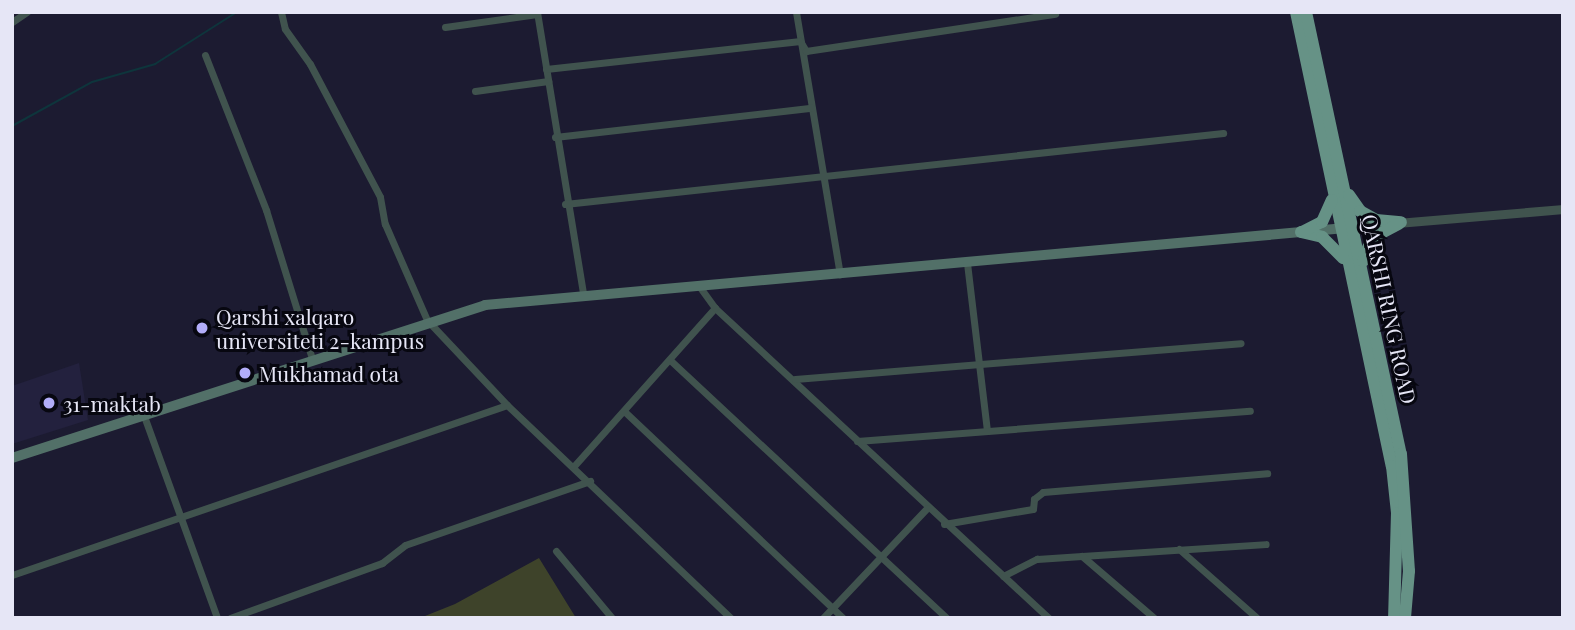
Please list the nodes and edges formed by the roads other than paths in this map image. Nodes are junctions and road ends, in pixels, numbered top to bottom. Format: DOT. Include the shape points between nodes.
graph roads {
  1 [pos="27,12"];
  2 [pos="281,12"];
  3 [pos="796,12"];
  4 [pos="1296,12"];
  5 [pos="1307,12"];
  6 [pos="537,13"];
  7 [pos="1055,14"];
  8 [pos="12,22"];
  9 [pos="445,27"];
  10 [pos="800,41"];
  11 [pos="205,55"];
  12 [pos="546,69"];
  13 [pos="548,81"];
  14 [pos="475,92"];
  15 [pos="811,108"];
  16 [pos="1223,133"];
  17 [pos="555,137"];
  18 [pos="823,178"];
  19 [pos="1339,186"];
  20 [pos="565,204"];
  21 [pos="1563,209"];
  22 [pos="1401,222"];
  23 [pos="1347,228"];
  24 [pos="1301,232"];
  25 [pos="967,263"];
  26 [pos="1362,268"];
  27 [pos="839,274"];
  28 [pos="1350,278"];
  29 [pos="698,285"];
  30 [pos="583,294"];
  31 [pos="715,308"];
  32 [pos="427,320"];
  33 [pos="1241,343"];
  34 [pos="312,359"];
  35 [pos="670,360"];
  36 [pos="978,362"];
  37 [pos="795,379"];
  38 [pos="507,405"];
  39 [pos="624,411"];
  40 [pos="1250,411"];
  41 [pos="144,416"];
  42 [pos="987,431"];
  43 [pos="856,441"];
  44 [pos="12,458"];
  45 [pos="574,466"];
  46 [pos="1267,473"];
  47 [pos="590,481"];
  48 [pos="927,509"];
  49 [pos="182,517"];
  50 [pos="944,524"];
  51 [pos="1266,544"];
  52 [pos="1179,549"];
  53 [pos="556,551"];
  54 [pos="1082,556"];
  55 [pos="881,561"];
  56 [pos="12,575"];
  57 [pos="1003,576"];
  58 [pos="832,608"];
  59 [pos="730,617"];
  60 [pos="217,618"];
  61 [pos="230,618"];
  62 [pos="612,618"];
  63 [pos="823,618"];
  64 [pos="843,618"];
  65 [pos="947,618"];
  66 [pos="1049,618"];
  67 [pos="1154,618"];
  68 [pos="1257,618"];
  69 [pos="1394,618"];
  70 [pos="1405,618"];
  1 -- 8 [label="street"];
  2 -- 32 [label="street" via="285,29 310,64 380,197 385,224"];
  3 -- 10 [label="street"];
  4 -- 19 [label="highway, QARSHI RING ROAD"];
  5 -- 19 [label="highway, QARSHI RING ROAD"];
  6 -- 9 [label="street"];
  6 -- 12 [label="street"];
  7 -- 10 [label="street" via="806,51"];
  10 -- 12 [label="street"];
  10 -- 15 [label="street"];
  11 -- 34 [label="street" via="266,211"];
  12 -- 13 [label="street"];
  13 -- 14 [label="street"];
  13 -- 17 [label="street"];
  15 -- 17 [label="street"];
  15 -- 18 [label="street"];
  16 -- 18 [label="street"];
  17 -- 20 [label="street"];
  18 -- 20 [label="street"];
  18 -- 27 [label="street"];
  19 -- 22 [label="highway" via="1360,211 1376,220"];
  19 -- 23 [label="highway, QARSHI RING ROAD"];
  19 -- 24 [label="highway" via="1328,214"];
  20 -- 30 [label="street"];
  21 -- 22 [label="street"];
  22 -- 23 [label="street"];
  22 -- 26 [label="highway" via="1372,238"];
  23 -- 24 [label="main road"];
  23 -- 26 [label="highway, QARSHI RING ROAD"];
  23 -- 28 [label="highway, QARSHI RING ROAD"];
  24 -- 25 [label="main road"];
  24 -- 28 [label="highway" via="1335,246"];
  25 -- 27 [label="main road"];
  25 -- 36 [label="street"];
  26 -- 70 [label="highway, QARSHI RING ROAD" via="1401,454 1409,571"];
  27 -- 29 [label="main road"];
  28 -- 69 [label="highway, QARSHI RING ROAD" via="1392,466 1397,513"];
  29 -- 30 [label="main road"];
  29 -- 31 [label="street"];
  30 -- 32 [label="main road" via="485,305"];
  31 -- 35 [label="street"];
  31 -- 37 [label="street"];
  32 -- 34 [label="main road"];
  32 -- 38 [label="street"];
  33 -- 36 [label="street"];
  34 -- 41 [label="main road"];
  35 -- 39 [label="street"];
  35 -- 55 [label="street"];
  36 -- 37 [label="street"];
  36 -- 42 [label="street"];
  37 -- 43 [label="street"];
  38 -- 45 [label="street"];
  38 -- 49 [label="street"];
  39 -- 45 [label="street"];
  39 -- 58 [label="street"];
  40 -- 42 [label="street"];
  41 -- 44 [label="main road"];
  41 -- 49 [label="street"];
  42 -- 43 [label="street"];
  43 -- 48 [label="street"];
  45 -- 47 [label="street"];
  46 -- 50 [label="street" via="1043,492 1034,499 1033,509"];
  47 -- 59 [label="street"];
  47 -- 61 [label="street" via="405,545 382,563"];
  48 -- 50 [label="street"];
  48 -- 55 [label="street"];
  49 -- 56 [label="street"];
  49 -- 60 [label="street"];
  50 -- 57 [label="street"];
  51 -- 52 [label="street"];
  52 -- 54 [label="street"];
  52 -- 68 [label="street"];
  53 -- 62 [label="street"];
  54 -- 57 [label="street" via="1037,559"];
  54 -- 67 [label="street"];
  55 -- 58 [label="street"];
  55 -- 65 [label="street"];
  57 -- 66 [label="street"];
  58 -- 63 [label="street"];
  58 -- 64 [label="street"];
}
